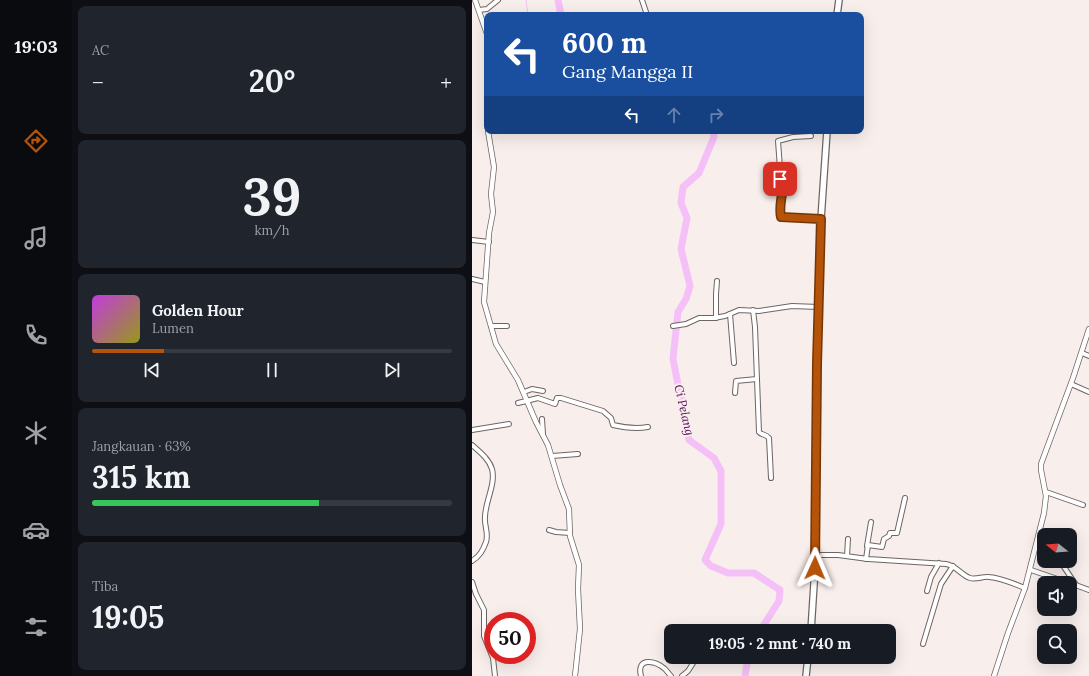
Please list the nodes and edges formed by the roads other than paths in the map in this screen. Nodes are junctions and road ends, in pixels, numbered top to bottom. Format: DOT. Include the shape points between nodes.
graph roads {
  1 [pos="475,0"];
  2 [pos="498,0"];
  3 [pos="642,0"];
  4 [pos="839,0"];
  5 [pos="479,10"];
  6 [pos="646,12"];
  7 [pos="837,12"];
  8 [pos="484,25"];
  9 [pos="488,134"];
  10 [pos="827,134"];
  11 [pos="811,136"];
  12 [pos="821,219"];
  13 [pos="472,240"];
  14 [pos="489,242"];
  15 [pos="472,279"];
  16 [pos="717,281"];
  17 [pos="485,282"];
  18 [pos="819,307"];
  19 [pos="754,310"];
  20 [pos="730,314"];
  21 [pos="716,318"];
  22 [pos="491,326"];
  23 [pos="507,326"];
  24 [pos="673,326"];
  25 [pos="1089,329"];
  26 [pos="1087,344"];
  27 [pos="1082,352"];
  28 [pos="1089,356"];
  29 [pos="734,363"];
  30 [pos="757,379"];
  31 [pos="1071,384"];
  32 [pos="543,391"];
  33 [pos="524,392"];
  34 [pos="1089,392"];
  35 [pos="735,393"];
  36 [pos="527,401"];
  37 [pos="518,403"];
  38 [pos="542,419"];
  39 [pos="509,424"];
  40 [pos="648,427"];
  41 [pos="472,430"];
  42 [pos="542,434"];
  43 [pos="472,445"];
  44 [pos="578,454"];
  45 [pos="552,456"];
  46 [pos="771,478"];
  47 [pos="1046,492"];
  48 [pos="905,498"];
  49 [pos="1083,505"];
  50 [pos="871,522"];
  51 [pos="1040,528"];
  52 [pos="549,530"];
  53 [pos="570,533"];
  54 [pos="848,539"];
  55 [pos="1037,543"];
  56 [pos="867,546"];
  57 [pos="816,555"];
  58 [pos="847,556"];
  59 [pos="866,558"];
  60 [pos="472,561"];
  61 [pos="939,563"];
  62 [pos="953,566"];
  63 [pos="1031,570"];
  64 [pos="1049,576"];
  65 [pos="472,582"];
  66 [pos="1077,585"];
  67 [pos="1026,588"];
  68 [pos="1089,590"];
  69 [pos="927,591"];
  70 [pos="811,624"];
  71 [pos="924,644"];
  72 [pos="692,664"];
  73 [pos="807,664"];
  74 [pos="495,676"];
  75 [pos="575,676"];
  76 [pos="641,676"];
  77 [pos="671,676"];
  78 [pos="682,676"];
  79 [pos="806,676"];
  80 [pos="994,676"];
  1 -- 5 [label="street"];
  2 -- 5 [label="street" via="487,9"];
  3 -- 6 [label="street"];
  4 -- 7 [label="main road"];
  5 -- 8 [label="street"];
  9 -- 14 [label="street" via="494,171 491,194 494,212"];
  10 -- 12 [label="main road"];
  11 -- 12 [label="street" via="778,141 779,178 784,184 780,215 788,218"];
  12 -- 18 [label="main road"];
  13 -- 14 [label="street"];
  14 -- 17 [label="street"];
  15 -- 17 [label="street"];
  16 -- 21 [label="street"];
  17 -- 22 [label="street" via="484,302"];
  18 -- 19 [label="street" via="788,306"];
  18 -- 57 [label="main road"];
  19 -- 20 [label="street" via="739,310"];
  19 -- 30 [label="street"];
  20 -- 21 [label="street"];
  20 -- 29 [label="street"];
  21 -- 24 [label="street" via="698,318"];
  22 -- 23 [label="street"];
  22 -- 33 [label="street" via="498,348"];
  25 -- 26 [label="street"];
  26 -- 27 [label="street"];
  27 -- 28 [label="street"];
  27 -- 31 [label="street"];
  30 -- 35 [label="street" via="736,382"];
  30 -- 46 [label="street" via="759,432 769,438"];
  31 -- 34 [label="street"];
  31 -- 47 [label="street" via="1042,464"];
  32 -- 33 [label="street" via="532,388"];
  33 -- 36 [label="street"];
  36 -- 37 [label="street"];
  36 -- 40 [label="street" via="538,398 555,404 558,398 561,398 603,411 614,425 626,428"];
  36 -- 42 [label="street"];
  38 -- 42 [label="street"];
  39 -- 41 [label="street"];
  42 -- 45 [label="street"];
  43 -- 60 [label="street" via="488,460 493,476 485,510 484,527 487,540 482,552"];
  44 -- 45 [label="street"];
  45 -- 53 [label="street" via="569,509"];
  47 -- 49 [label="street"];
  47 -- 51 [label="street"];
  48 -- 56 [label="street" via="897,533 890,533 884,539 882,547"];
  50 -- 56 [label="street"];
  52 -- 53 [label="street"];
  53 -- 75 [label="street" via="579,565 580,629"];
  54 -- 58 [label="street"];
  55 -- 63 [label="street"];
  56 -- 59 [label="street"];
  57 -- 58 [label="street"];
  57 -- 70 [label="main road"];
  58 -- 59 [label="street"];
  59 -- 61 [label="street"];
  61 -- 62 [label="street"];
  61 -- 69 [label="street"];
  62 -- 67 [label="street" via="970,578 995,578"];
  62 -- 71 [label="street" via="941,584"];
  63 -- 64 [label="street"];
  63 -- 67 [label="street"];
  65 -- 74 [label="street" via="484,610 484,636 493,658"];
  66 -- 68 [label="street"];
  67 -- 80 [label="street"];
  72 -- 78 [label="street"];
  73 -- 79 [label="main road"];
  76 -- 77 [label="street" via="640,665 644,662 664,668"];
}
